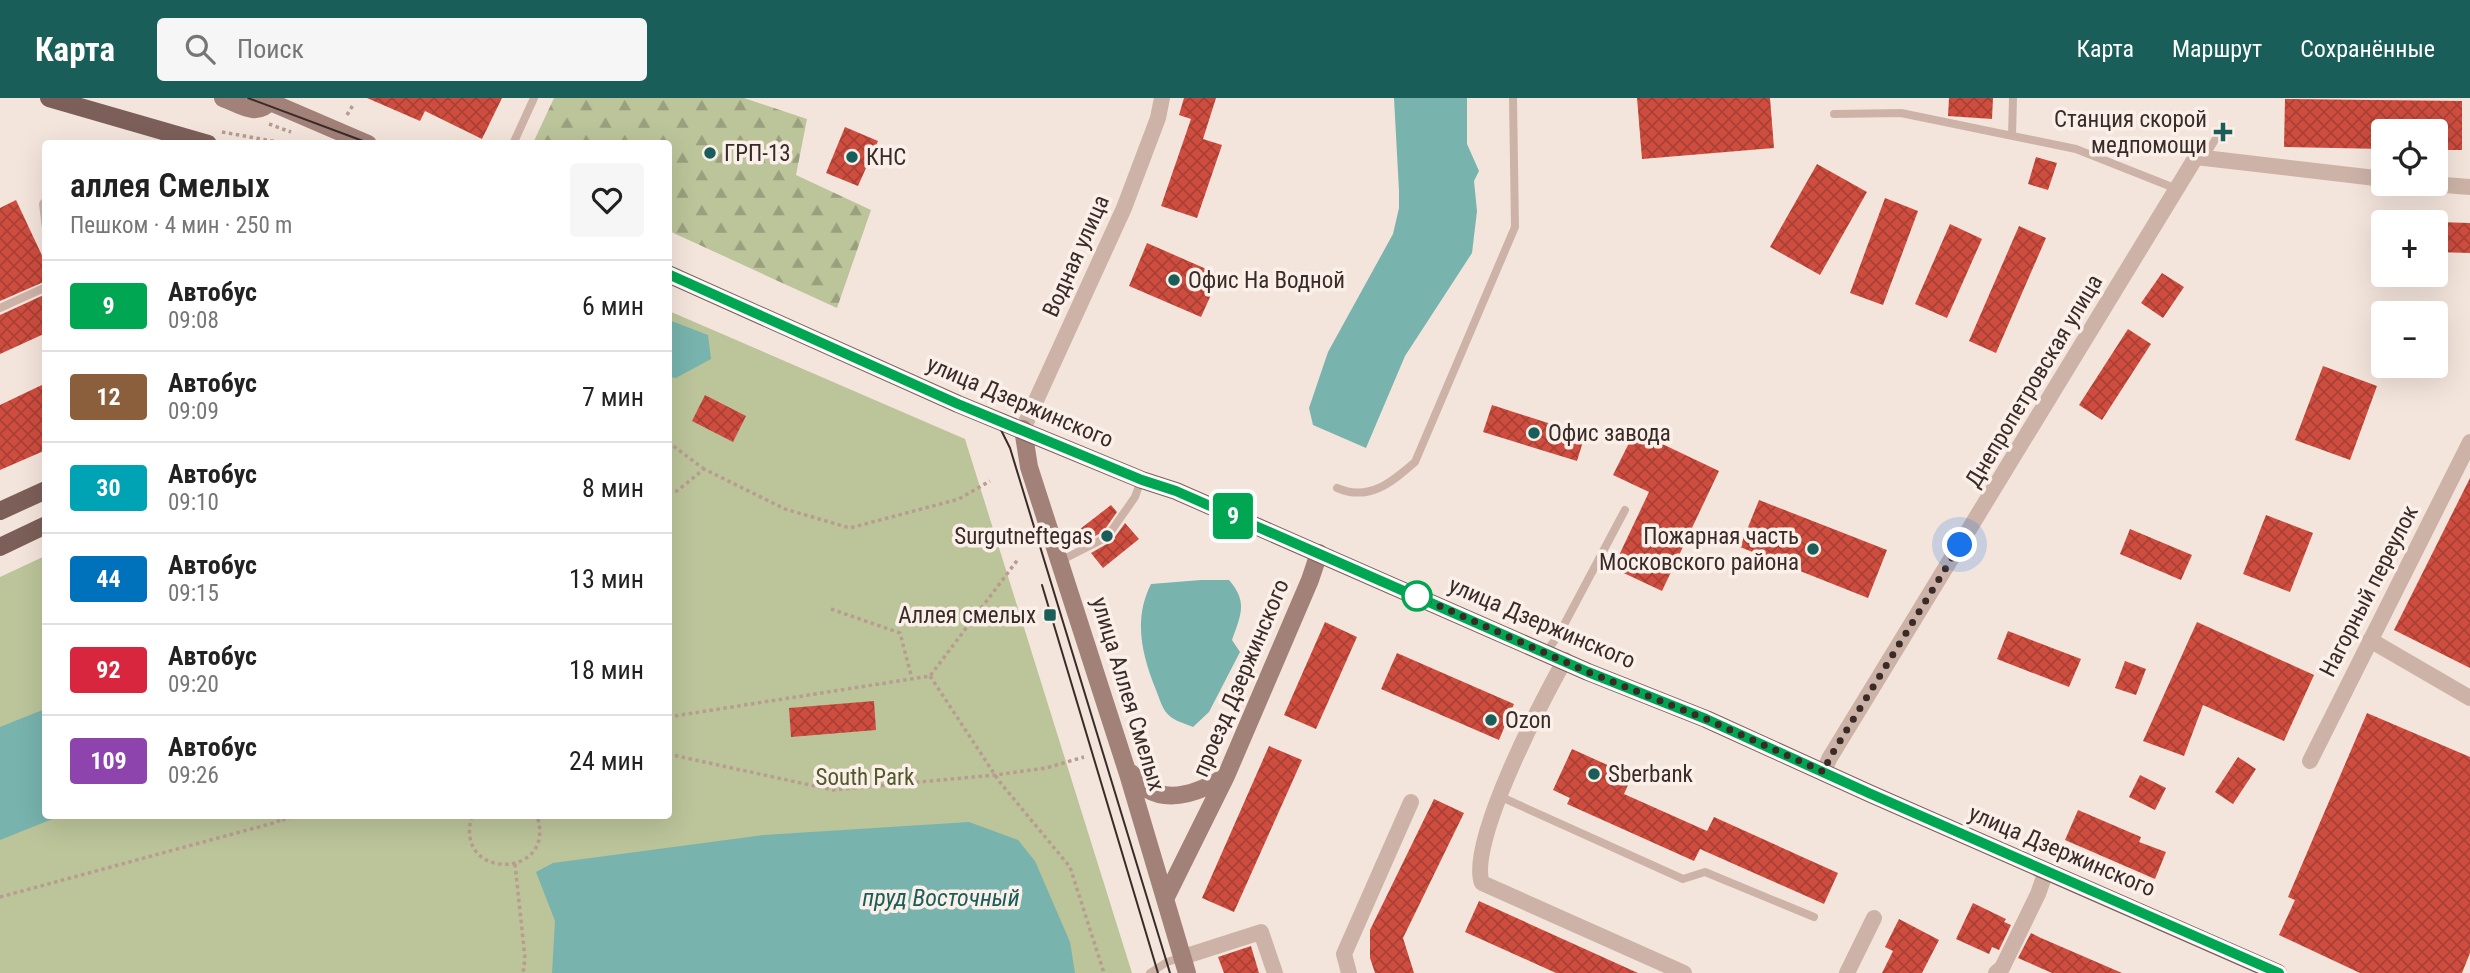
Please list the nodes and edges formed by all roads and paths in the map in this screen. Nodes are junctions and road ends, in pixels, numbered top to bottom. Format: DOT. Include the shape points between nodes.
graph roads {
  1 [pos="49,98"];
  2 [pos="223,98"];
  3 [pos="534,98"];
  4 [pos="1162,98"];
  5 [pos="1513,98"];
  6 [pos="2013,98"];
  7 [pos="268,99"];
  8 [pos="1834,114"];
  9 [pos="2218,135"];
  10 [pos="2011,136"];
  11 [pos="194,140"];
  12 [pos="359,140"];
  13 [pos="515,140"];
  14 [pos="2200,158"];
  15 [pos="2371,178"];
  16 [pos="2448,185"];
  17 [pos="2470,187"];
  18 [pos="2177,189"];
  19 [pos="672,276"];
  20 [pos="42,289"];
  21 [pos="0,308"];
  22 [pos="1023,429"];
  23 [pos="2470,442"];
  24 [pos="672,445"];
  25 [pos="704,469"];
  26 [pos="1142,480"];
  27 [pos="990,481"];
  28 [pos="1337,488"];
  29 [pos="672,491"];
  30 [pos="42,492"];
  31 [pos="1625,510"];
  32 [pos="0,511"];
  33 [pos="42,527"];
  34 [pos="0,547"];
  35 [pos="1320,552"];
  36 [pos="1019,558"];
  37 [pos="1060,561"];
  38 [pos="831,609"];
  39 [pos="1065,613"];
  40 [pos="1044,621"];
  41 [pos="2370,640"];
  42 [pos="1546,652"];
  43 [pos="1565,660"];
  44 [pos="930,676"];
  45 [pos="912,679"];
  46 [pos="2470,698"];
  47 [pos="672,716"];
  48 [pos="672,755"];
  49 [pos="1083,757"];
  50 [pos="2310,761"];
  51 [pos="1824,772"];
  52 [pos="1128,774"];
  53 [pos="995,775"];
  54 [pos="1226,776"];
  55 [pos="1499,796"];
  56 [pos="1411,802"];
  57 [pos="281,819"];
  58 [pos="286,819"];
  59 [pos="471,819"];
  60 [pos="538,819"];
  61 [pos="277,822"];
  62 [pos="515,864"];
  63 [pos="2046,871"];
  64 [pos="0,897"];
  65 [pos="1166,897"];
  66 [pos="1814,917"];
  67 [pos="1874,918"];
  68 [pos="1185,965"];
  69 [pos="523,973"];
  70 [pos="1104,973"];
  71 [pos="1150,973"];
  72 [pos="1275,973"];
  73 [pos="1349,973"];
  74 [pos="1684,973"];
  75 [pos="1847,973"];
  76 [pos="1996,973"];
  77 [pos="2278,973"];
  1 -- 11 [label="main road"];
  2 -- 7 [label="main road" via="254,111 261,110"];
  3 -- 13 [label="lane"];
  4 -- 22 [label="street, Водная улица" via="1124,208"];
  5 -- 28 [label="lane" via="1514,227 1415,462 1374,491 1351,494"];
  6 -- 10 [label="lane"];
  7 -- 12 [label="main road"];
  8 -- 10 [label="lane" via="1901,113"];
  9 -- 14 [label="lane"];
  10 -- 18 [label="lane" via="2076,149"];
  14 -- 15 [label="street"];
  14 -- 18 [label="street, Днепропетровская улица"];
  16 -- 17 [label="street"];
  18 -- 51 [label="street, Днепропетровская улица"];
  19 -- 22 [label="main road, улица Дзержинского"];
  20 -- 21 [label="lane"];
  22 -- 26 [label="main road, улица Дзержинского"];
  22 -- 37 [label="main road, улица Аллея Смелых" via="1029,467"];
  23 -- 41 [label="street, Нагорный переулок"];
  24 -- 25 [label="path"];
  25 -- 27 [label="path" via="785,509 850,528 958,499"];
  25 -- 29 [label="path"];
  26 -- 35 [label="main road, улица Дзержинского"];
  26 -- 37 [label="lane" via="1107,537"];
  30 -- 32 [label="main road"];
  31 -- 42 [label="lane"];
  33 -- 34 [label="main road"];
  35 -- 42 [label="main road, улица Дзержинского"];
  35 -- 54 [label="main road, проезд Дзержинского"];
  36 -- 44 [label="path"];
  37 -- 52 [label="main road, улица Аллея Смелых"];
  38 -- 45 [label="path" via="900,633"];
  39 -- 40 [label="path"];
  41 -- 46 [label="street"];
  41 -- 50 [label="street, Нагорный переулок"];
  42 -- 43 [label="main road, улица Дзержинского"];
  43 -- 51 [label="main road, улица Дзержинского"];
  43 -- 55 [label="street"];
  44 -- 45 [label="path"];
  44 -- 53 [label="path"];
  45 -- 47 [label="path"];
  48 -- 53 [label="path" via="833,790"];
  49 -- 53 [label="path"];
  51 -- 63 [label="main road, улица Дзержинского"];
  52 -- 54 [label="main road" via="1146,788 1170,795 1199,791"];
  52 -- 65 [label="main road, улица Аллея Смелых"];
  53 -- 70 [label="path" via="1070,867"];
  54 -- 65 [label="main road, проезд Дзержинского"];
  55 -- 66 [label="lane" via="1683,879 1705,872"];
  55 -- 74 [label="street" via="1480,859 1482,883"];
  56 -- 73 [label="street" via="1344,954"];
  57 -- 61 [label="path"];
  58 -- 61 [label="path"];
  59 -- 62 [label="path" via="470,837 482,857 503,866"];
  60 -- 62 [label="path" via="541,828 534,851"];
  61 -- 64 [label="path"];
  62 -- 69 [label="path"];
  63 -- 76 [label="street"];
  63 -- 77 [label="main road, улица Дзержинского"];
  65 -- 68 [label="main road, улица Аллея Смелых"];
  67 -- 75 [label="street"];
  68 -- 71 [label="lane" via="1167,962"];
  68 -- 72 [label="street" via="1261,932"];
}
